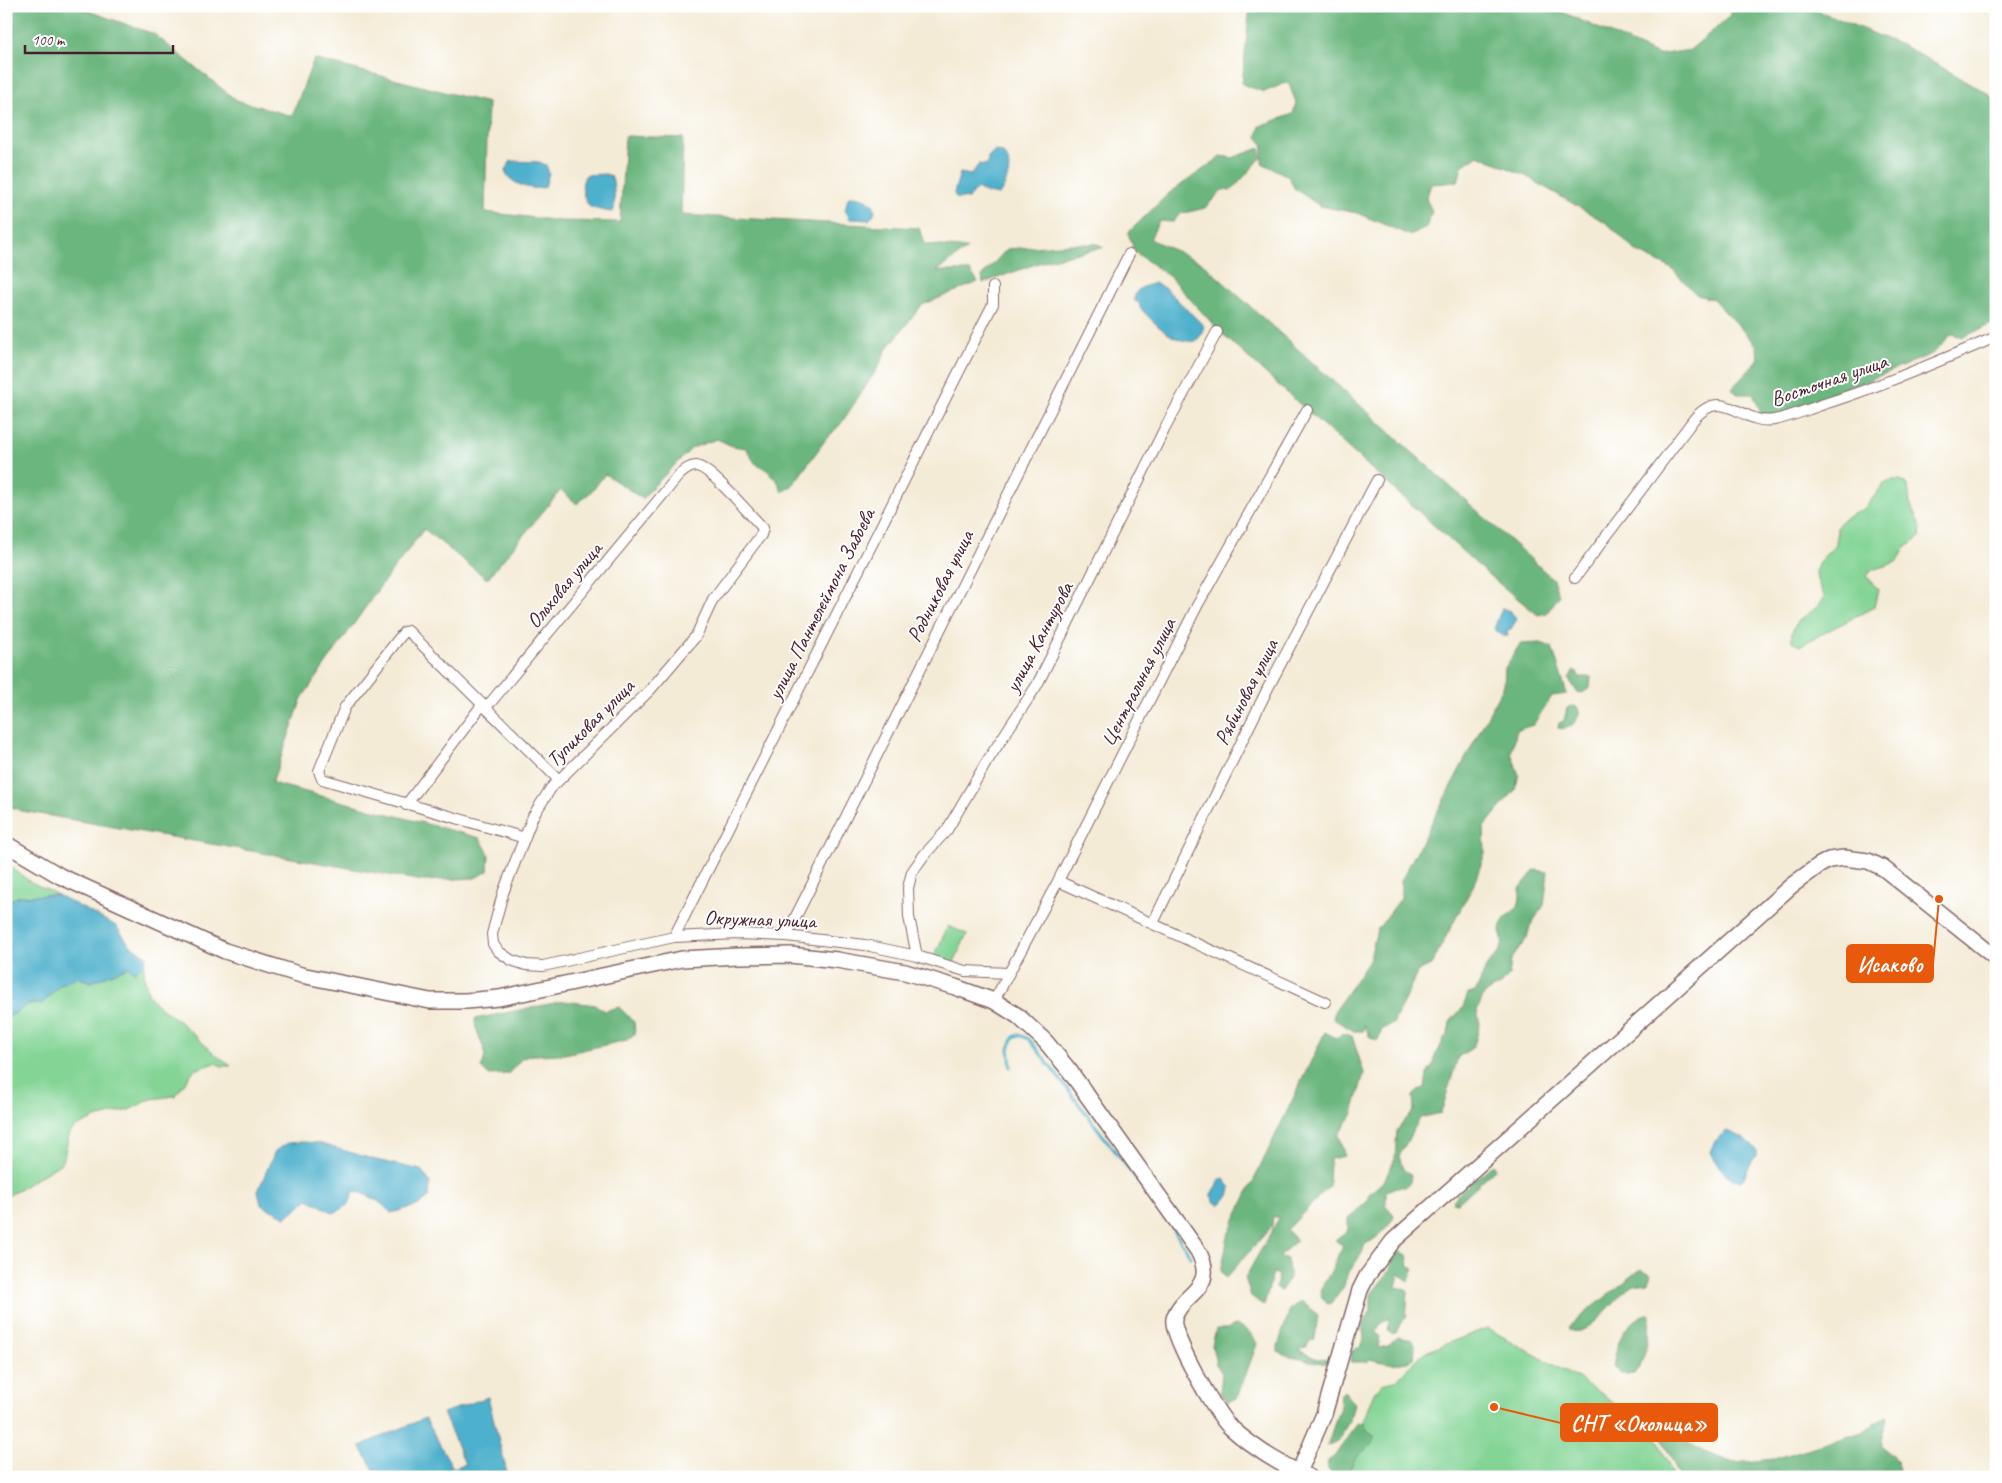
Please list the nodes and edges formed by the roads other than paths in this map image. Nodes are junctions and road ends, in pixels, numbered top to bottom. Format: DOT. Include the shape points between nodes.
graph roads {
  1 [pos="1129,254"];
  2 [pos="993,287"];
  3 [pos="1217,332"];
  4 [pos="1996,337"];
  5 [pos="1306,410"];
  6 [pos="1377,480"];
  7 [pos="763,528"];
  8 [pos="1575,578"];
  9 [pos="486,705"];
  10 [pos="559,780"];
  11 [pos="406,805"];
  12 [pos="525,838"];
  13 [pos="6,844"];
  14 [pos="1058,880"];
  15 [pos="1153,922"];
  16 [pos="786,936"];
  17 [pos="674,937"];
  18 [pos="917,956"];
  19 [pos="1996,958"];
  20 [pos="511,960"];
  21 [pos="1008,973"];
  22 [pos="994,1001"];
  23 [pos="1324,1002"];
  24 [pos="1301,1475"];
  1 -- 16 [label="street, Родниковая улица"];
  2 -- 17 [label="street, улица Пантелеймона Забоева" via="992,304"];
  3 -- 18 [label="street, улица Кантурова" via="1165,428 1037,685 947,830 912,872 908,888 909,917"];
  4 -- 8 [label="street, Восточная улица" via="1842,399 1774,420 1752,418 1724,405 1708,407 1694,419"];
  5 -- 14 [label="street, Центральная улица" via="1197,606"];
  6 -- 15 [label="street, Рябиновая улица" via="1264,697"];
  7 -- 9 [label="street, Ольховая улица" via="702,467 687,468"];
  7 -- 10 [label="street, Тупиковая улица" via="755,544 713,599 696,636 650,690"];
  9 -- 10 [label="street"];
  9 -- 11 [label="street, Ольховая улица" via="479,709"];
  9 -- 11 [label="street" via="414,635 404,632 342,713 319,776 326,781"];
  10 -- 12 [label="street, Тупиковая улица" via="537,809"];
  11 -- 12 [label="street"];
  12 -- 20 [label="street, Тупиковая улица" via="503,893 492,934 498,951"];
  13 -- 22 [label="street" via="60,876 225,951 301,975 430,1001 499,998 682,959 790,955 905,972"];
  14 -- 15 [label="street"];
  14 -- 21 [label="street, Центральная улица"];
  15 -- 23 [label="street"];
  16 -- 17 [label="street, Окружная улица"];
  16 -- 18 [label="street, Окружная улица" via="865,945"];
  17 -- 20 [label="street, Окружная улица" via="544,966"];
  18 -- 21 [label="street, Окружная улица" via="965,971"];
  19 -- 24 [label="street" via="1876,864 1844,858 1818,866 1784,892 1393,1242 1360,1290 1324,1414"];
  21 -- 22 [label="street, Центральная улица"];
  22 -- 24 [label="street" via="1018,1016 1069,1070 1198,1251 1204,1273 1200,1286 1174,1320 1174,1331 1227,1425"];
}
